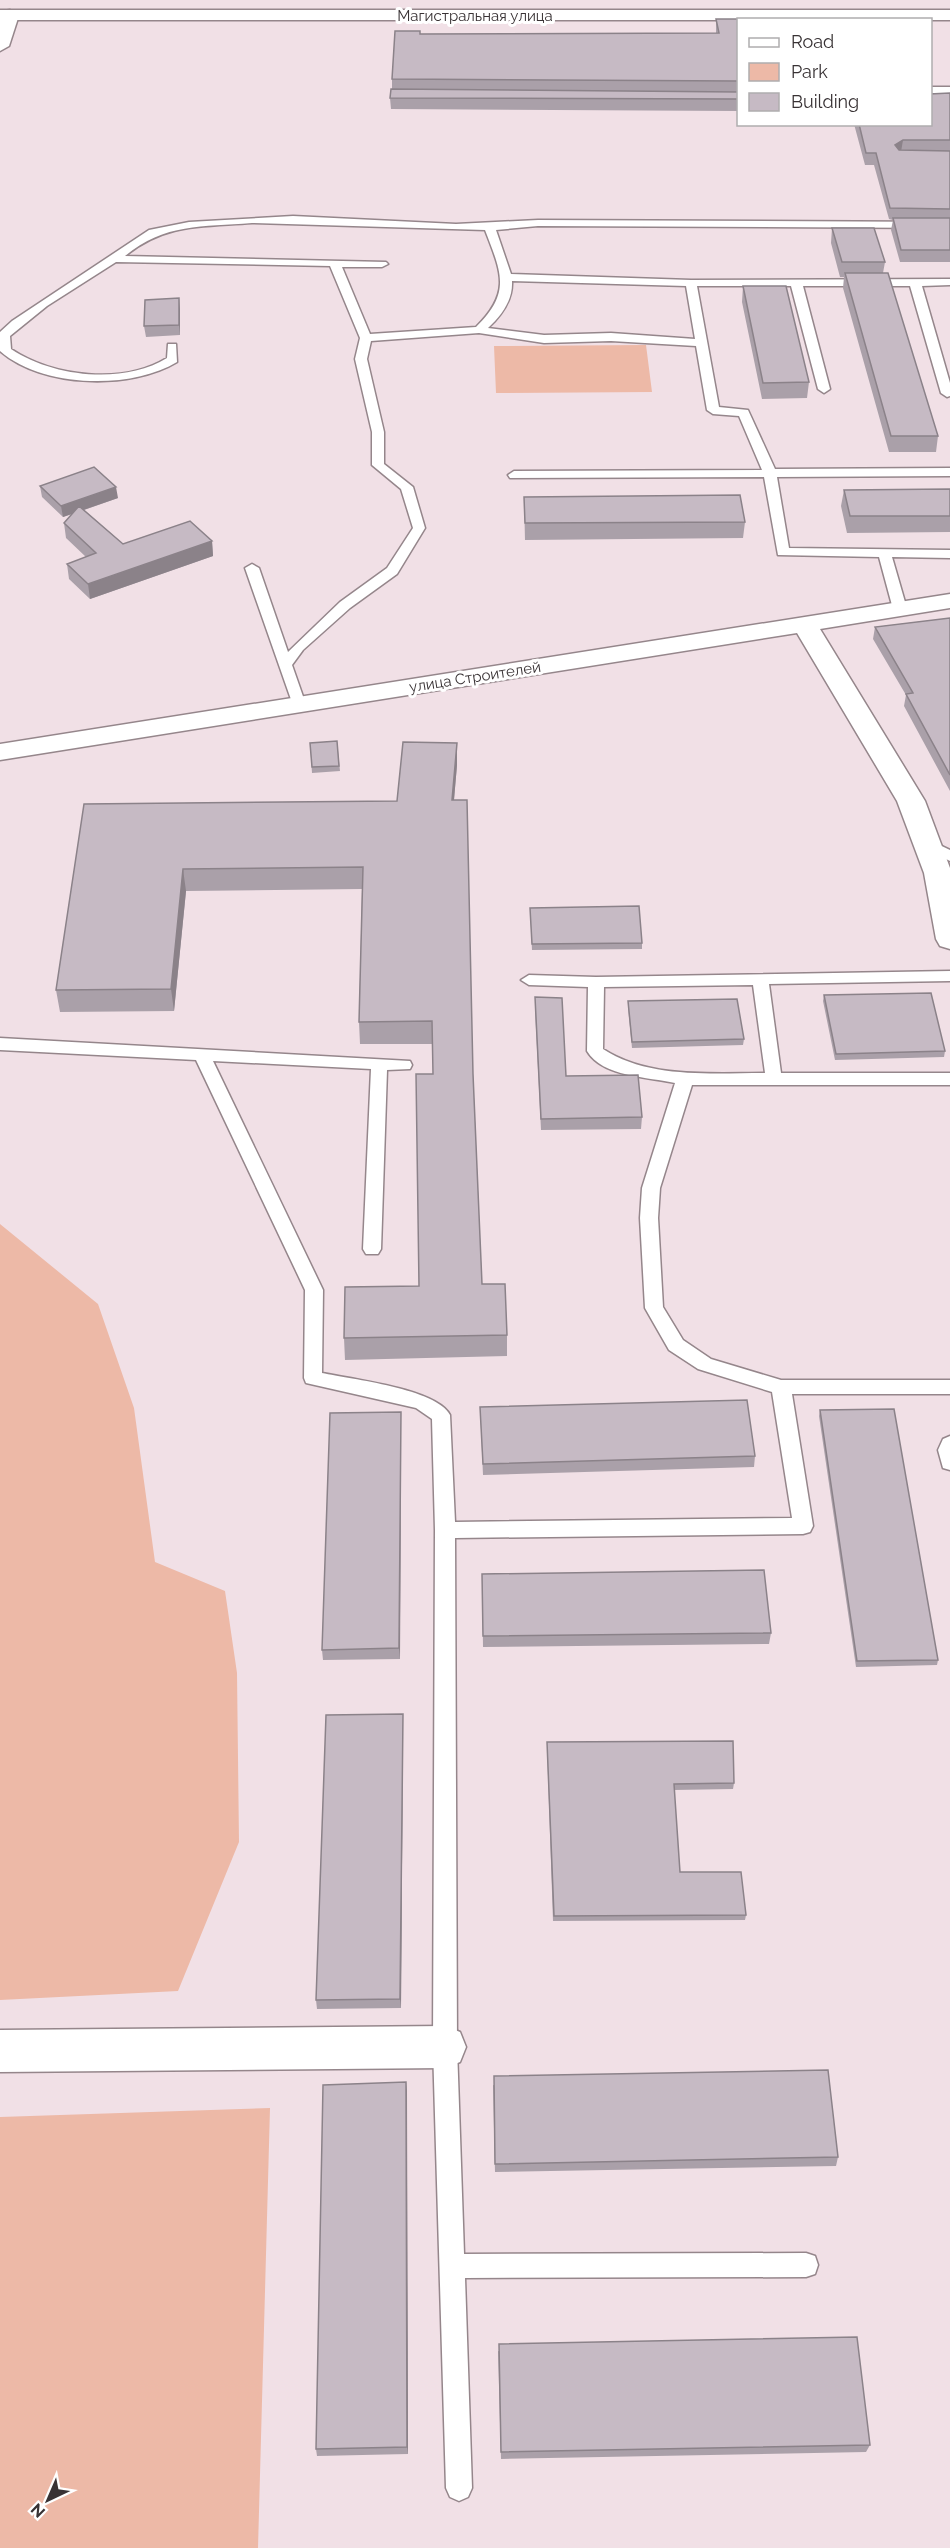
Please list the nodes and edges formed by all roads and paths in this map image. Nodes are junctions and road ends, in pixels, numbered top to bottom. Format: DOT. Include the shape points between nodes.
graph roads {
  1 [pos="5,15"];
  2 [pos="950,15"];
  3 [pos="0,46"];
  4 [pos="932,90"];
  5 [pos="950,90"];
  6 [pos="950,225"];
  7 [pos="490,229"];
  8 [pos="114,259"];
  9 [pos="335,264"];
  10 [pos="382,264"];
  11 [pos="507,277"];
  12 [pos="796,282"];
  13 [pos="915,282"];
  14 [pos="950,282"];
  15 [pos="691,283"];
  16 [pos="479,330"];
  17 [pos="366,338"];
  18 [pos="701,343"];
  19 [pos="172,346"];
  20 [pos="824,389"];
  21 [pos="947,393"];
  22 [pos="950,472"];
  23 [pos="770,473"];
  24 [pos="514,475"];
  25 [pos="950,554"];
  26 [pos="885,555"];
  27 [pos="252,568"];
  28 [pos="950,601"];
  29 [pos="900,609"];
  30 [pos="804,624"];
  31 [pos="285,665"];
  32 [pos="299,705"];
  33 [pos="0,752"];
  34 [pos="939,850"];
  35 [pos="950,939"];
  36 [pos="950,976"];
  37 [pos="529,980"];
  38 [pos="761,981"];
  39 [pos="596,982"];
  40 [pos="0,1044"];
  41 [pos="202,1055"];
  42 [pos="379,1064"];
  43 [pos="404,1065"];
  44 [pos="685,1079"];
  45 [pos="950,1079"];
  46 [pos="774,1080"];
  47 [pos="372,1249"];
  48 [pos="782,1386"];
  49 [pos="950,1387"];
  50 [pos="950,1444"];
  51 [pos="950,1462"];
  52 [pos="445,1530"];
  53 [pos="445,2048"];
  54 [pos="0,2050"];
  55 [pos="806,2265"];
  56 [pos="454,2266"];
  57 [pos="459,2488"];
  1 -- 2 [label="street, Магистральная улица"];
  1 -- 3 [label="street"];
  4 -- 5 [label="lane"];
  6 -- 7 [label="lane" via="538,223"];
  7 -- 8 [label="lane" via="235,220 151,232"];
  7 -- 11 [label="lane"];
  8 -- 9 [label="lane"];
  8 -- 19 [label="lane" via="22,318 4,335 5,350 29,367 90,377 122,375 166,365 173,359"];
  9 -- 10 [label="lane"];
  9 -- 17 [label="lane"];
  11 -- 15 [label="lane"];
  11 -- 16 [label="lane" via="503,306"];
  12 -- 13 [label="lane"];
  12 -- 15 [label="lane"];
  12 -- 20 [label="lane"];
  13 -- 14 [label="lane"];
  13 -- 21 [label="lane"];
  15 -- 18 [label="lane"];
  16 -- 17 [label="lane"];
  16 -- 18 [label="lane" via="544,339 611,337"];
  17 -- 31 [label="lane" via="361,359 378,432 378,465 407,487 419,528 392,571 345,605 298,647"];
  18 -- 23 [label="lane" via="713,410 744,413"];
  22 -- 23 [label="lane"];
  23 -- 24 [label="lane"];
  23 -- 26 [label="lane" via="783,552"];
  25 -- 26 [label="lane"];
  26 -- 29 [label="lane"];
  27 -- 31 [label="lane"];
  28 -- 29 [label="street, улица Строителей"];
  29 -- 30 [label="street, улица Строителей"];
  30 -- 32 [label="street, улица Строителей"];
  30 -- 34 [label="street"];
  31 -- 32 [label="lane"];
  32 -- 33 [label="street, улица Строителей"];
  34 -- 35 [label="street" via="938,873"];
  36 -- 38 [label="lane"];
  37 -- 39 [label="lane"];
  38 -- 39 [label="lane"];
  38 -- 46 [label="lane"];
  39 -- 44 [label="lane" via="595,1051 616,1065"];
  40 -- 41 [label="lane"];
  41 -- 42 [label="lane"];
  41 -- 52 [label="lane" via="314,1290 313,1378 421,1402 441,1415"];
  42 -- 43 [label="lane"];
  42 -- 47 [label="lane"];
  44 -- 46 [label="lane"];
  44 -- 48 [label="lane" via="651,1188 654,1308 676,1345 705,1364"];
  45 -- 46 [label="lane"];
  48 -- 49 [label="lane"];
  48 -- 52 [label="lane" via="803,1526"];
  50 -- 51 [label="lane"];
  52 -- 53 [label="lane"];
  53 -- 54 [label="street"];
  53 -- 56 [label="lane"];
  55 -- 56 [label="lane"];
  56 -- 57 [label="lane"];
}
